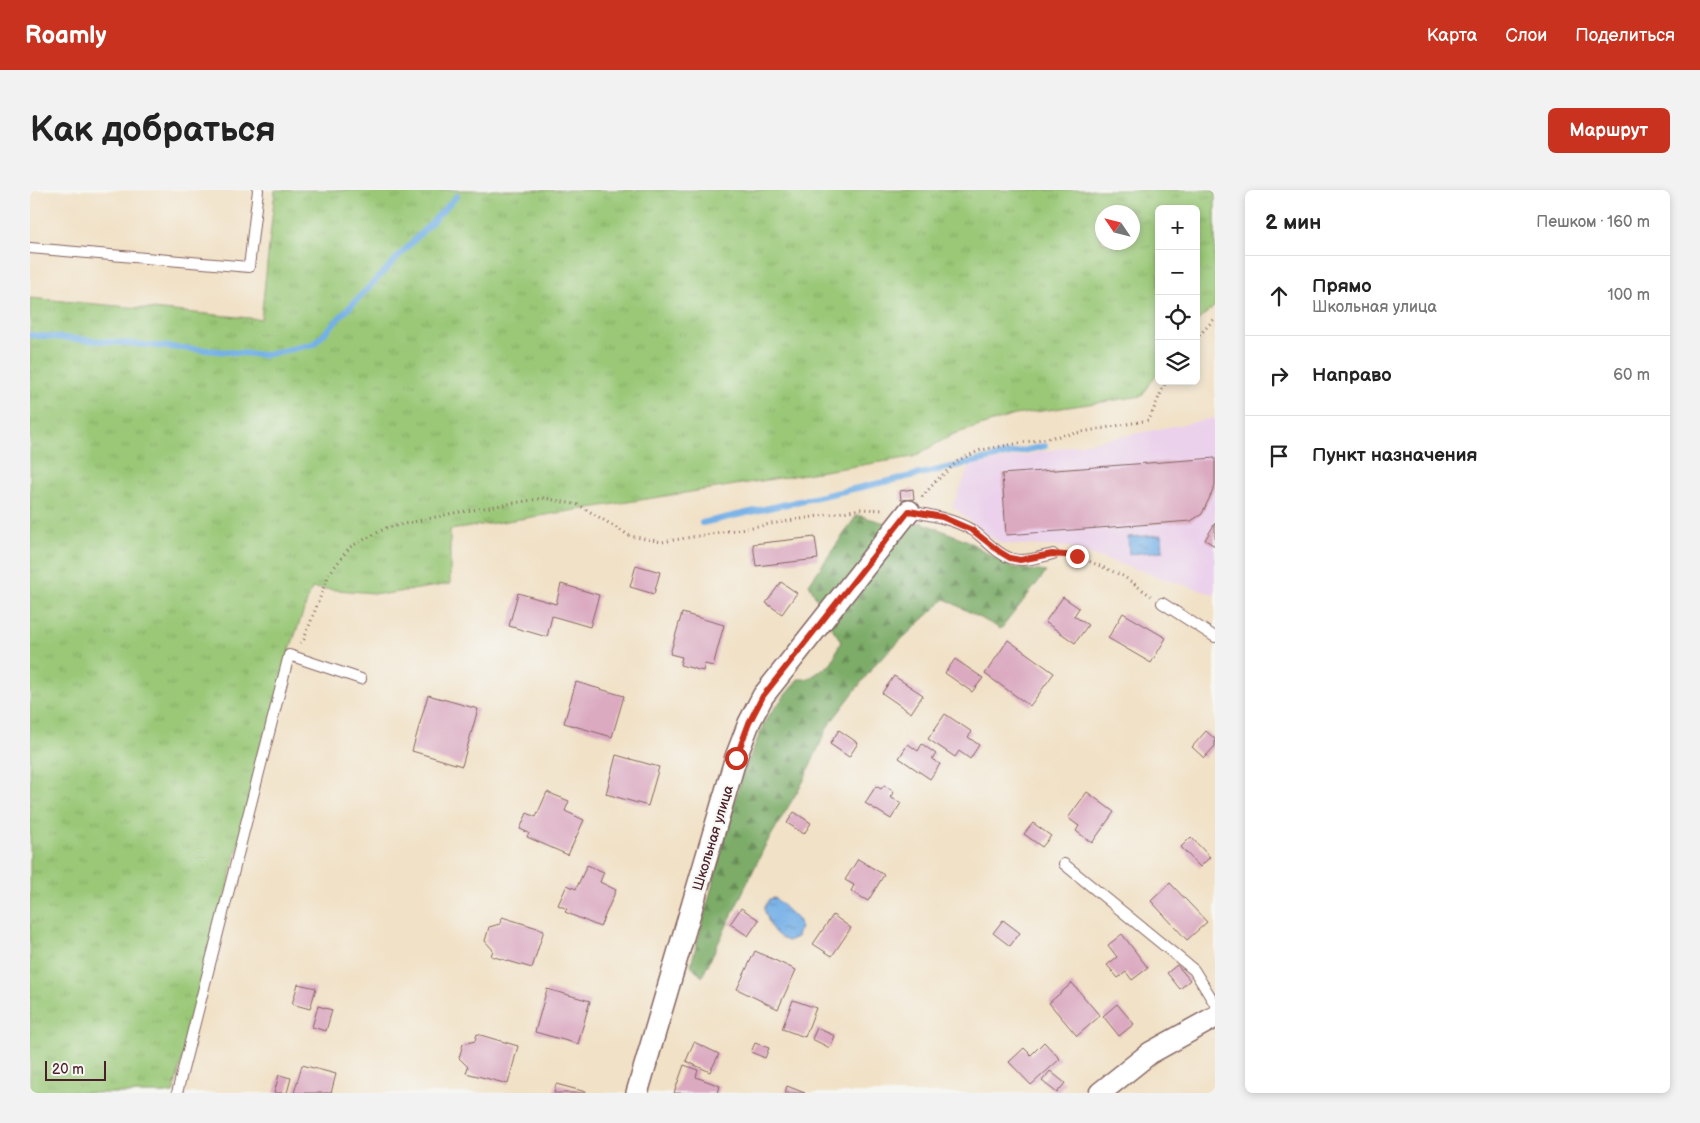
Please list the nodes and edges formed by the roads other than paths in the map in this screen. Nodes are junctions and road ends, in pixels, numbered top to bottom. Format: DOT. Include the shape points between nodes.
graph roads {
  1 [pos="258,190"];
  2 [pos="30,248"];
  3 [pos="909,511"];
  4 [pos="1052,554"];
  5 [pos="1162,603"];
  6 [pos="1214,633"];
  7 [pos="361,679"];
  8 [pos="1064,864"];
  9 [pos="1215,1004"];
  10 [pos="1215,1017"];
  11 [pos="177,1093"];
  12 [pos="636,1093"];
  13 [pos="1100,1093"];
  1 -- 2 [label="lane" via="249,266"];
  3 -- 4 [label="lane" via="942,517 972,530 1010,558 1020,560"];
  3 -- 12 [label="street, Школьная улица" via="763,696 749,723"];
  5 -- 6 [label="lane"];
  7 -- 11 [label="lane" via="289,654"];
  8 -- 9 [label="lane" via="1194,970"];
  10 -- 13 [label="street" via="1150,1053"];
}
